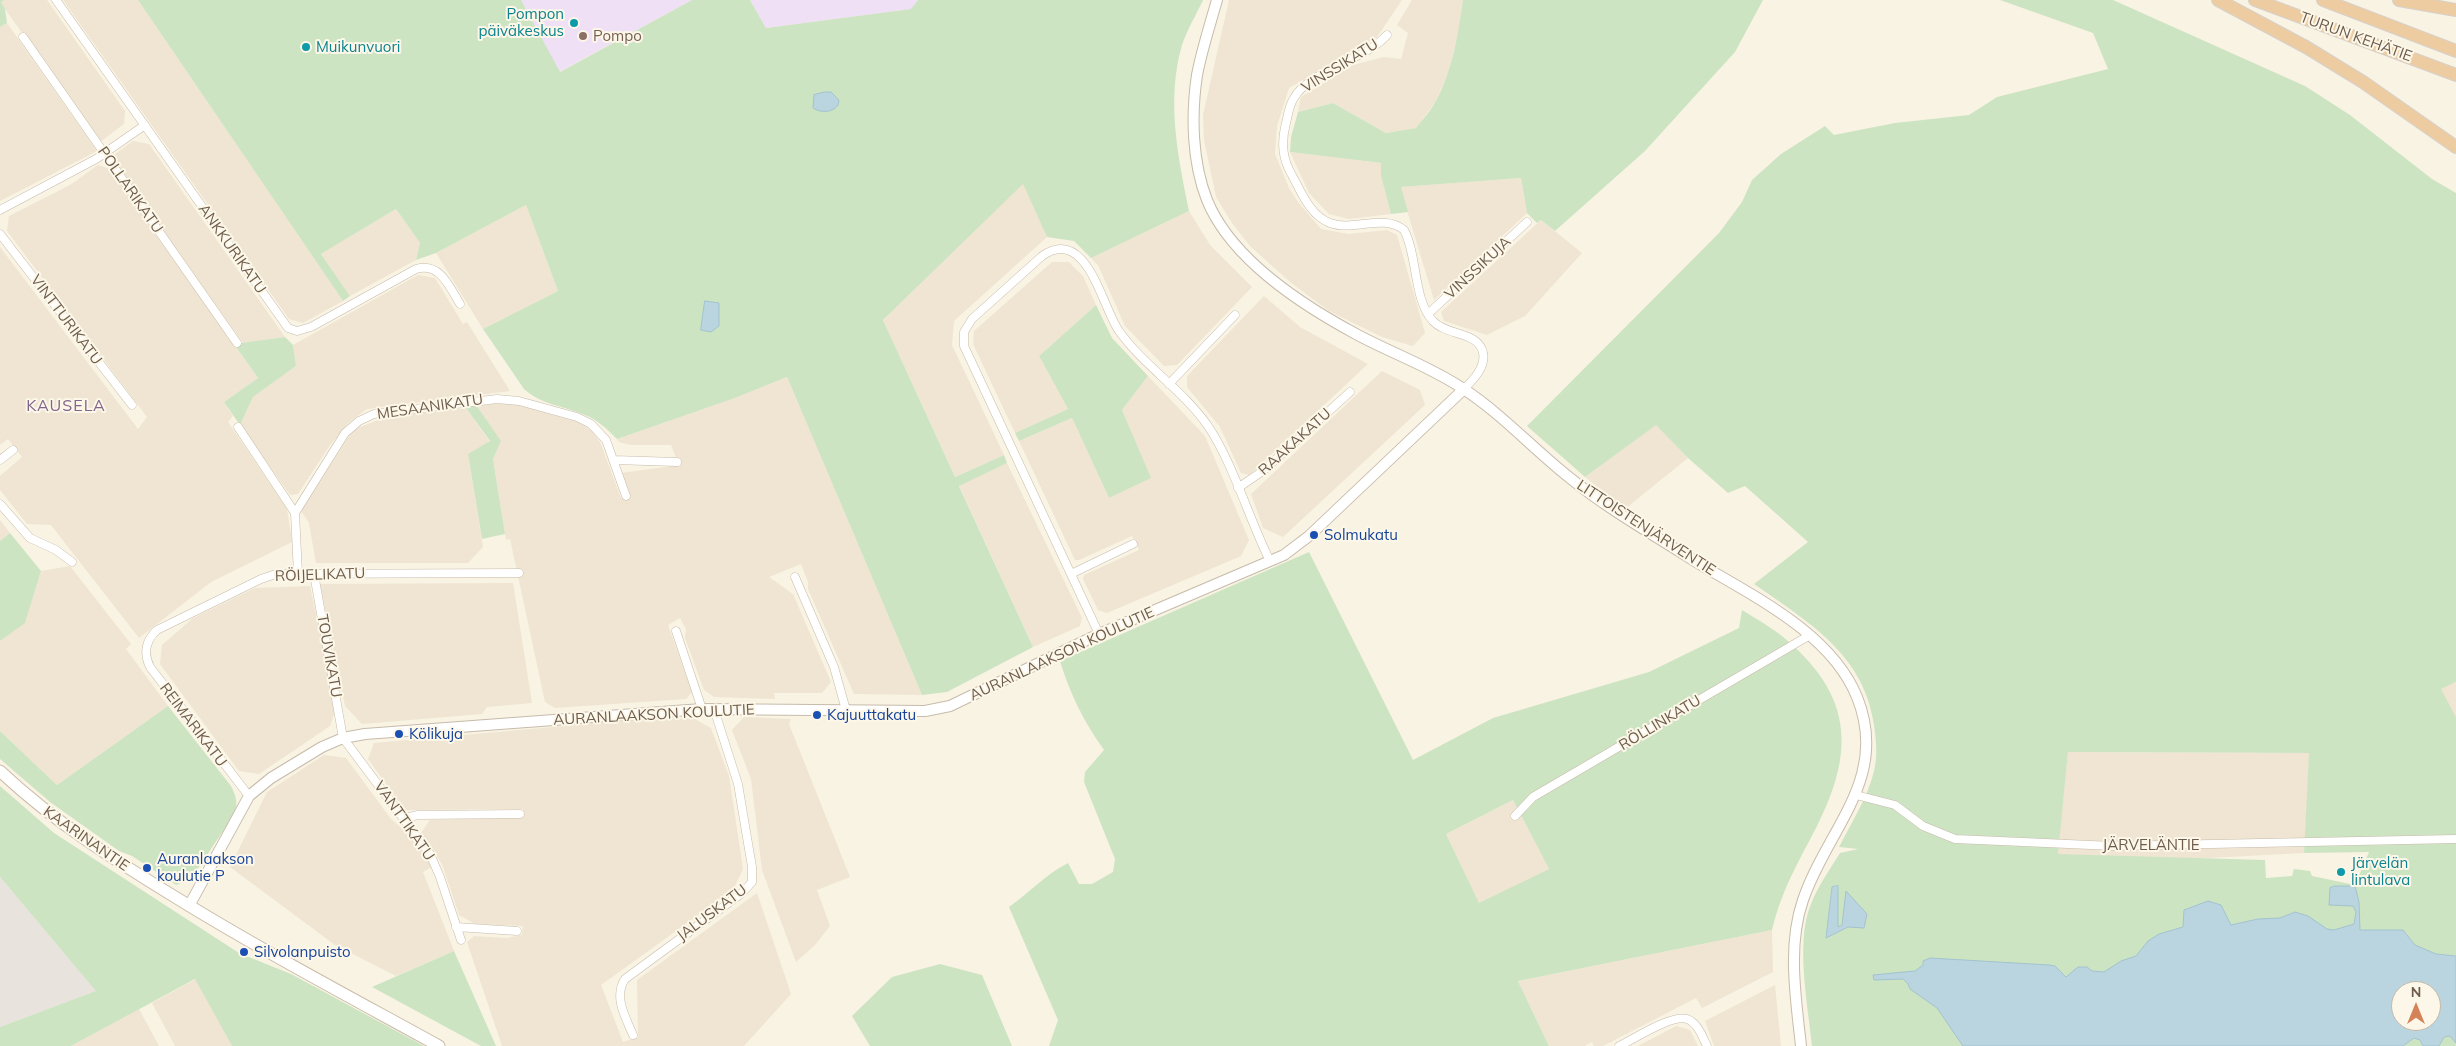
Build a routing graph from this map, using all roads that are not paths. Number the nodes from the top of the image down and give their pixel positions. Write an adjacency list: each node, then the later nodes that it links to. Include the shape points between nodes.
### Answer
1 (56, 0): 12 (street, ANKKURIKATU)
2 (1217, 0): 23 (street, LITTOISTENJÄRVENTIE, via 1197,75 1194,121 1199,170 1214,214 1256,265 1299,301)
3 (2218, 0): 13 (highway, via 2306,47)
4 (2255, 0): 11 (highway, TURUN KEHÄTIE)
5 (2323, 0): 10 (highway, TURUN KEHÄTIE)
6 (2399, 0): 7 (highway)
7 (2456, 10)
8 (1388, 35): 19 (street, VINSSIKATU, via 1376,46 1308,83 1298,92 1283,133 1283,152 1304,197 1325,221 1340,226 1389,223 1404,230)
9 (23, 37): 14 (street, POLLARIKATU)
10 (2456, 51)
11 (2456, 75)
12 (145, 125): 14 (street); 18 (street, ANKKURIKATU, via 282,322 292,330 302,331 311,327 416,269 432,268 438,272)
13 (2456, 147)
14 (104, 154): 15 (street); 21 (street, POLLARIKATU)
15 (0, 210)
16 (1527, 222): 19 (street, VINSSIKUJA)
17 (0, 234): 25 (street, VINTTURIKATU)
18 (460, 304)
19 (1428, 314): 23 (street, via 1439,326 1474,339 1482,349 1484,358 1480,370)
20 (1235, 315): 22 (street)
21 (237, 343)
22 (1169, 384): 31 (street, via 1209,427); 41 (street, via 1118,330 1099,286 1085,264 1067,250 1051,250 1042,256 966,328 963,341 967,356)
23 (1464, 389): 36 (street, AURANLAAKSON KOULUTIE, via 1305,539); 45 (street, LITTOISTENJÄRVENTIE, via 1598,500 1789,618)
24 (1350, 392): 31 (street, RAAKAKATU, via 1264,470)
25 (132, 405)
26 (238, 427): 34 (street)
27 (13, 450): 28 (street)
28 (0, 460)
29 (614, 460): 30 (street); 32 (street, MESAANIKATU); 34 (street, MESAANIKATU, via 606,440 591,424 569,414 519,401 487,399 382,412 359,421 346,434)
30 (677, 462)
31 (1238, 488): 36 (street)
32 (626, 496)
33 (0, 504): 37 (street, via 30,538)
34 (295, 513): 39 (street)
35 (1133, 544): 41 (street)
36 (1270, 561): 44 (street, AURANLAAKSON KOULUTIE)
37 (72, 562)
38 (519, 573): 40 (street, RÖIJELIKATU)
39 (298, 574): 40 (street, RÖIJELIKATU); 46 (street, RÖIJELIKATU, via 269,576 168,623 153,634)
40 (314, 574): 50 (street, TOUVIKATU)
41 (1071, 574): 44 (street)
42 (795, 577): 49 (street, via 838,677)
43 (676, 631): 47 (street)
44 (1099, 634): 49 (street, AURANLAAKSON KOULUTIE, via 942,709)
45 (1810, 635): 52 (street, LITTOISTENJÄRVENTIE, via 1842,670 1860,706 1866,749); 55 (street, RÖLLINKATU, via 1533,797)
46 (146, 650): 53 (street, REIMARIKATU, via 154,672)
47 (702, 709): 48 (street, AURANLAAKSON KOULUTIE); 50 (street, AURANLAAKSON KOULUTIE)
48 (714, 709): 49 (street, AURANLAAKSON KOULUTIE); 62 (street, JALUSKATU, via 738,784 752,882 742,893 625,979 620,989 620,1001)
49 (846, 710)
50 (343, 738): 53 (street, AURANLAAKSON KOULUTIE, via 296,762); 56 (street, VANTTIKATU)
51 (0, 771): 58 (main road, KAARINANTIE, via 81,837)
52 (1856, 795): 57 (street, JÄRVELÄNTIE, via 1895,805 1923,826 1956,839 2113,846); 66 (street, LITTOISTENJÄRVENTIE, via 1810,882 1797,919 1794,963)
53 (249, 796): 58 (street, AURANLAAKSON KOULUTIE)
54 (520, 814): 56 (street, via 418,815)
55 (1515, 816)
56 (405, 818): 59 (street, VANTTIKATU, via 436,866)
57 (2456, 840)
58 (189, 906): 63 (main road, KAARINANTIE)
59 (456, 927): 60 (street); 61 (street, VANTTIKATU)
60 (517, 930)
61 (461, 940)
62 (633, 1036)
63 (439, 1046)
64 (1619, 1046): 65 (street, via 1682,1018 1695,1024)
65 (1707, 1046)
66 (1801, 1046)

